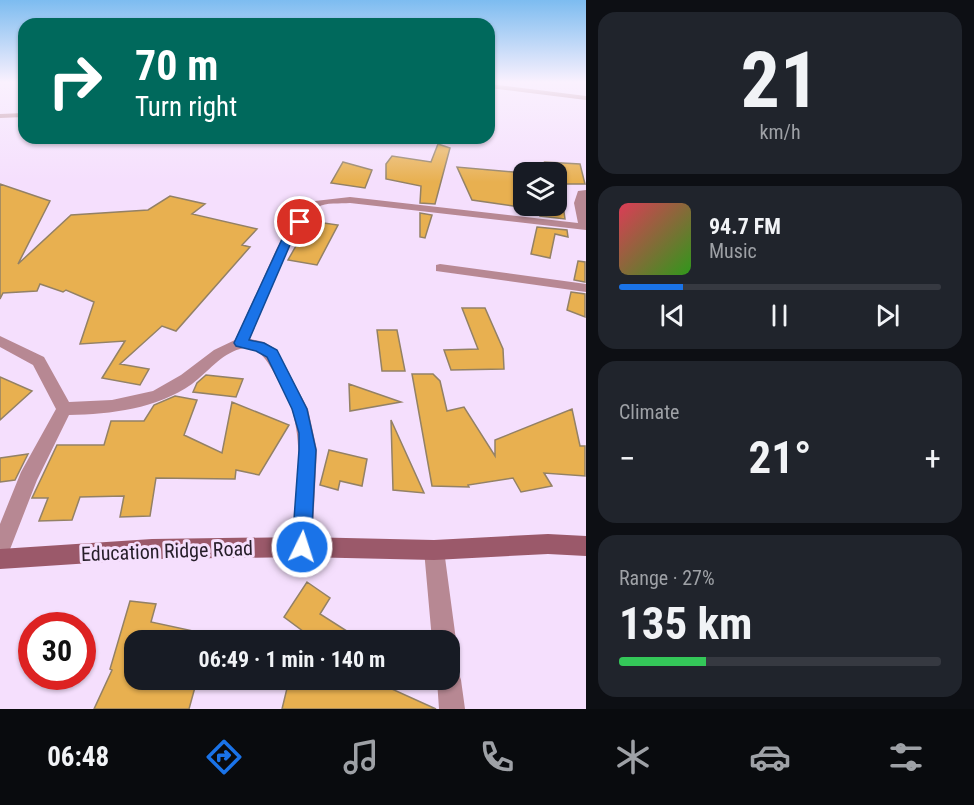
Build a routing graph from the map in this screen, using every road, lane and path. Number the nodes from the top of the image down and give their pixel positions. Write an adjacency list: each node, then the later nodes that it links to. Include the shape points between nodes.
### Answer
1 (18, 115): 2 (street)
2 (0, 116)
3 (585, 193): 4 (street, via 579,203)
4 (585, 227): 8 (street, via 350,200 323,201 312,206 288,237)
5 (440, 267): 6 (street)
6 (585, 288)
7 (0, 341): 9 (street, via 39,361)
8 (241, 343): 9 (street, via 227,347 186,380 151,400 112,408); 11 (street, via 259,346 272,354 300,409 308,450)
9 (64, 409): 12 (street, via 28,478)
10 (585, 546): 13 (main road, Education Ridge Road)
11 (302, 547): 13 (main road, Education Ridge Road); 14 (main road, Education Ridge Road, via 152,549)
12 (0, 550)
13 (434, 550): 15 (street)
14 (0, 560)
15 (443, 630)
16 (449, 690): 17 (street)
17 (452, 709)

